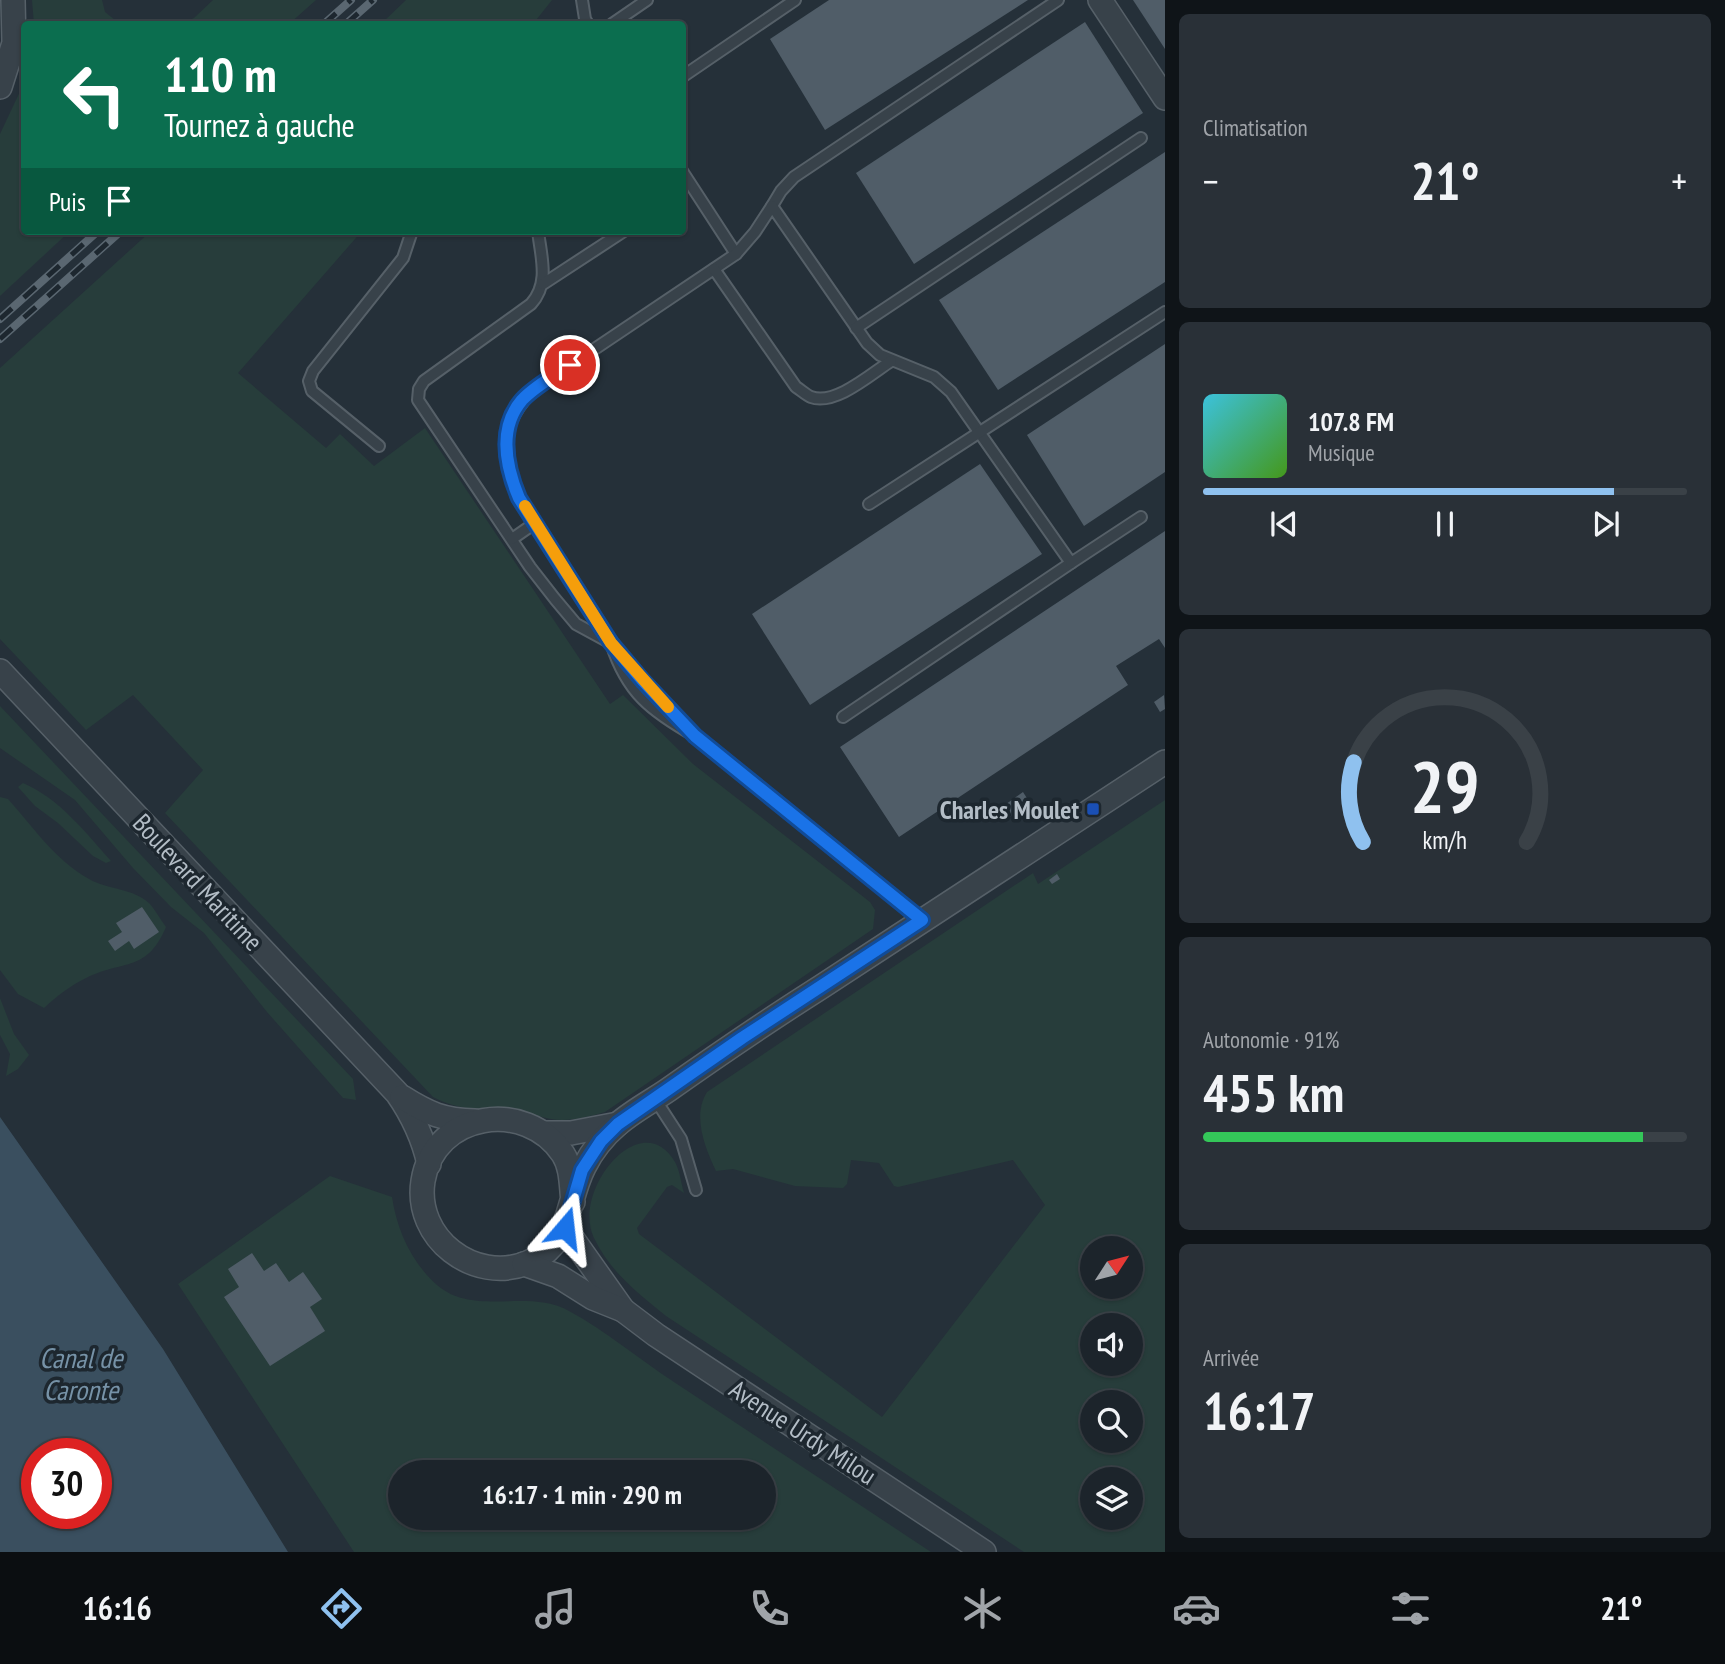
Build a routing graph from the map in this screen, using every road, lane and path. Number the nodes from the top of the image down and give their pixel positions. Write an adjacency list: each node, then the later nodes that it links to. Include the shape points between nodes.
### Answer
1 (13, 0): 10 (street, via 14,43)
2 (582, 0): 7 (lane)
3 (647, 0): 8 (lane)
4 (794, 0): 9 (lane)
5 (1058, 0): 14 (lane, via 794,177)
6 (1100, 0): 11 (street)
7 (586, 21)
8 (616, 21)
9 (686, 74)
10 (0, 88)
11 (1165, 98)
12 (1141, 138): 22 (lane)
13 (687, 189): 18 (lane)
14 (772, 206): 18 (lane); 22 (lane)
15 (411, 235): 25 (lane, via 403,258 309,381 312,391)
16 (538, 235): 20 (lane)
17 (618, 235): 20 (lane)
18 (736, 254): 19 (lane)
19 (714, 269): 23 (lane, via 796,387 810,397 836,396); 28 (lane, via 521,402 506,438 507,459 519,498)
20 (543, 284): 29 (lane, via 531,304 419,389 418,400)
21 (1165, 312): 24 (lane)
22 (856, 328): 23 (lane, via 880,355)
23 (891, 360): 24 (lane, via 934,377)
24 (980, 432): 26 (lane); 30 (lane)
25 (379, 446)
26 (869, 504)
27 (1141, 517): 30 (lane)
28 (535, 523): 29 (lane); 31 (lane)
29 (512, 539): 31 (lane, via 576,624)
30 (1071, 563): 33 (lane)
31 (611, 643): 35 (lane, via 619,667 648,705 695,736)
32 (0, 671): 36 (street, Boulevard Maritime)
33 (844, 717)
34 (1165, 762): 35 (street)
35 (922, 920): 37 (street)
36 (397, 1093): 38 (street, Boulevard Maritime, via 436,1117); 41 (street, Boulevard Maritime, via 421,1133)
37 (654, 1099): 39 (street); 42 (lane, via 681,1139)
38 (475, 1121): 40 (street, via 513,1119); 41 (street, via 447,1137)
39 (618, 1124): 40 (street); 43 (street, via 582,1170)
40 (544, 1133): 43 (street, via 563,1155)
41 (429, 1164): 45 (street, via 423,1203 429,1225 444,1247 463,1260 491,1268)
42 (696, 1191)
43 (573, 1202): 44 (street)
44 (565, 1228): 45 (street, via 552,1246); 46 (street, Avenue Urdy Milou)
45 (524, 1264): 46 (street, Avenue Urdy Milou)
46 (623, 1310): 47 (street, Avenue Urdy Milou)
47 (984, 1552)

